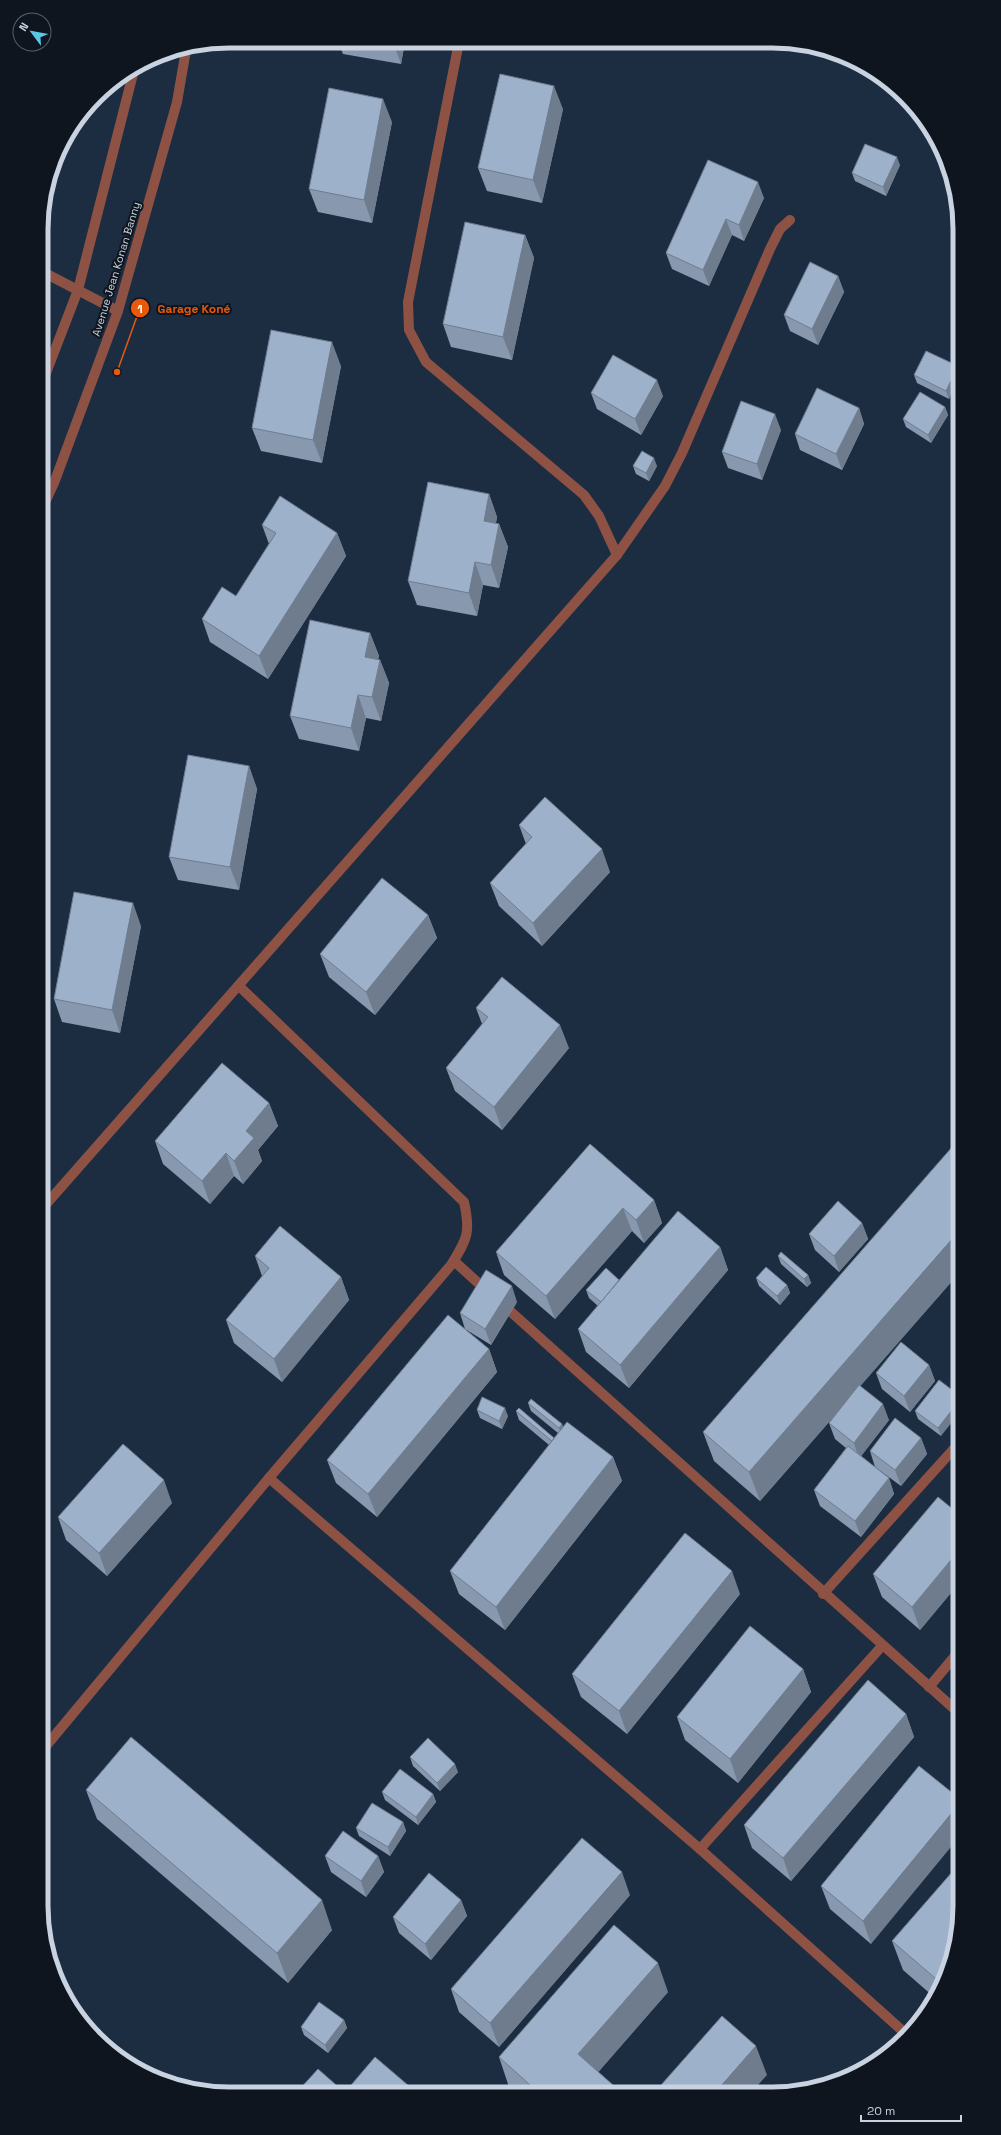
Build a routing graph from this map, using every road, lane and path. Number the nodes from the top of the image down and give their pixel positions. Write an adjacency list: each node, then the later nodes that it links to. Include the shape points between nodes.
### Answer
1 (458, 48): 10 (street, via 408,302 409,330 426,362 584,495 600,516)
2 (185, 53): 7 (street, Avenue Jean Konan Banny, via 177,102)
3 (133, 76): 6 (street)
4 (790, 220): 10 (street, via 780,229 770,248 682,453 665,486)
5 (48, 275): 6 (street)
6 (78, 290): 7 (street); 8 (street)
7 (118, 311): 9 (street, Avenue Jean Konan Banny)
8 (48, 368)
9 (48, 496)
10 (617, 555): 11 (street)
11 (239, 986): 12 (street); 13 (street, via 464,1202 468,1230 465,1243)
12 (48, 1202)
13 (454, 1261): 15 (street); 16 (street)
14 (953, 1450): 16 (street)
15 (269, 1478): 21 (street); 22 (street)
16 (823, 1594): 17 (street)
17 (882, 1646): 19 (street); 22 (street)
18 (953, 1658): 19 (street)
19 (929, 1687): 20 (street)
20 (953, 1708)
21 (48, 1744)
22 (700, 1849): 23 (street)
23 (903, 2031)

